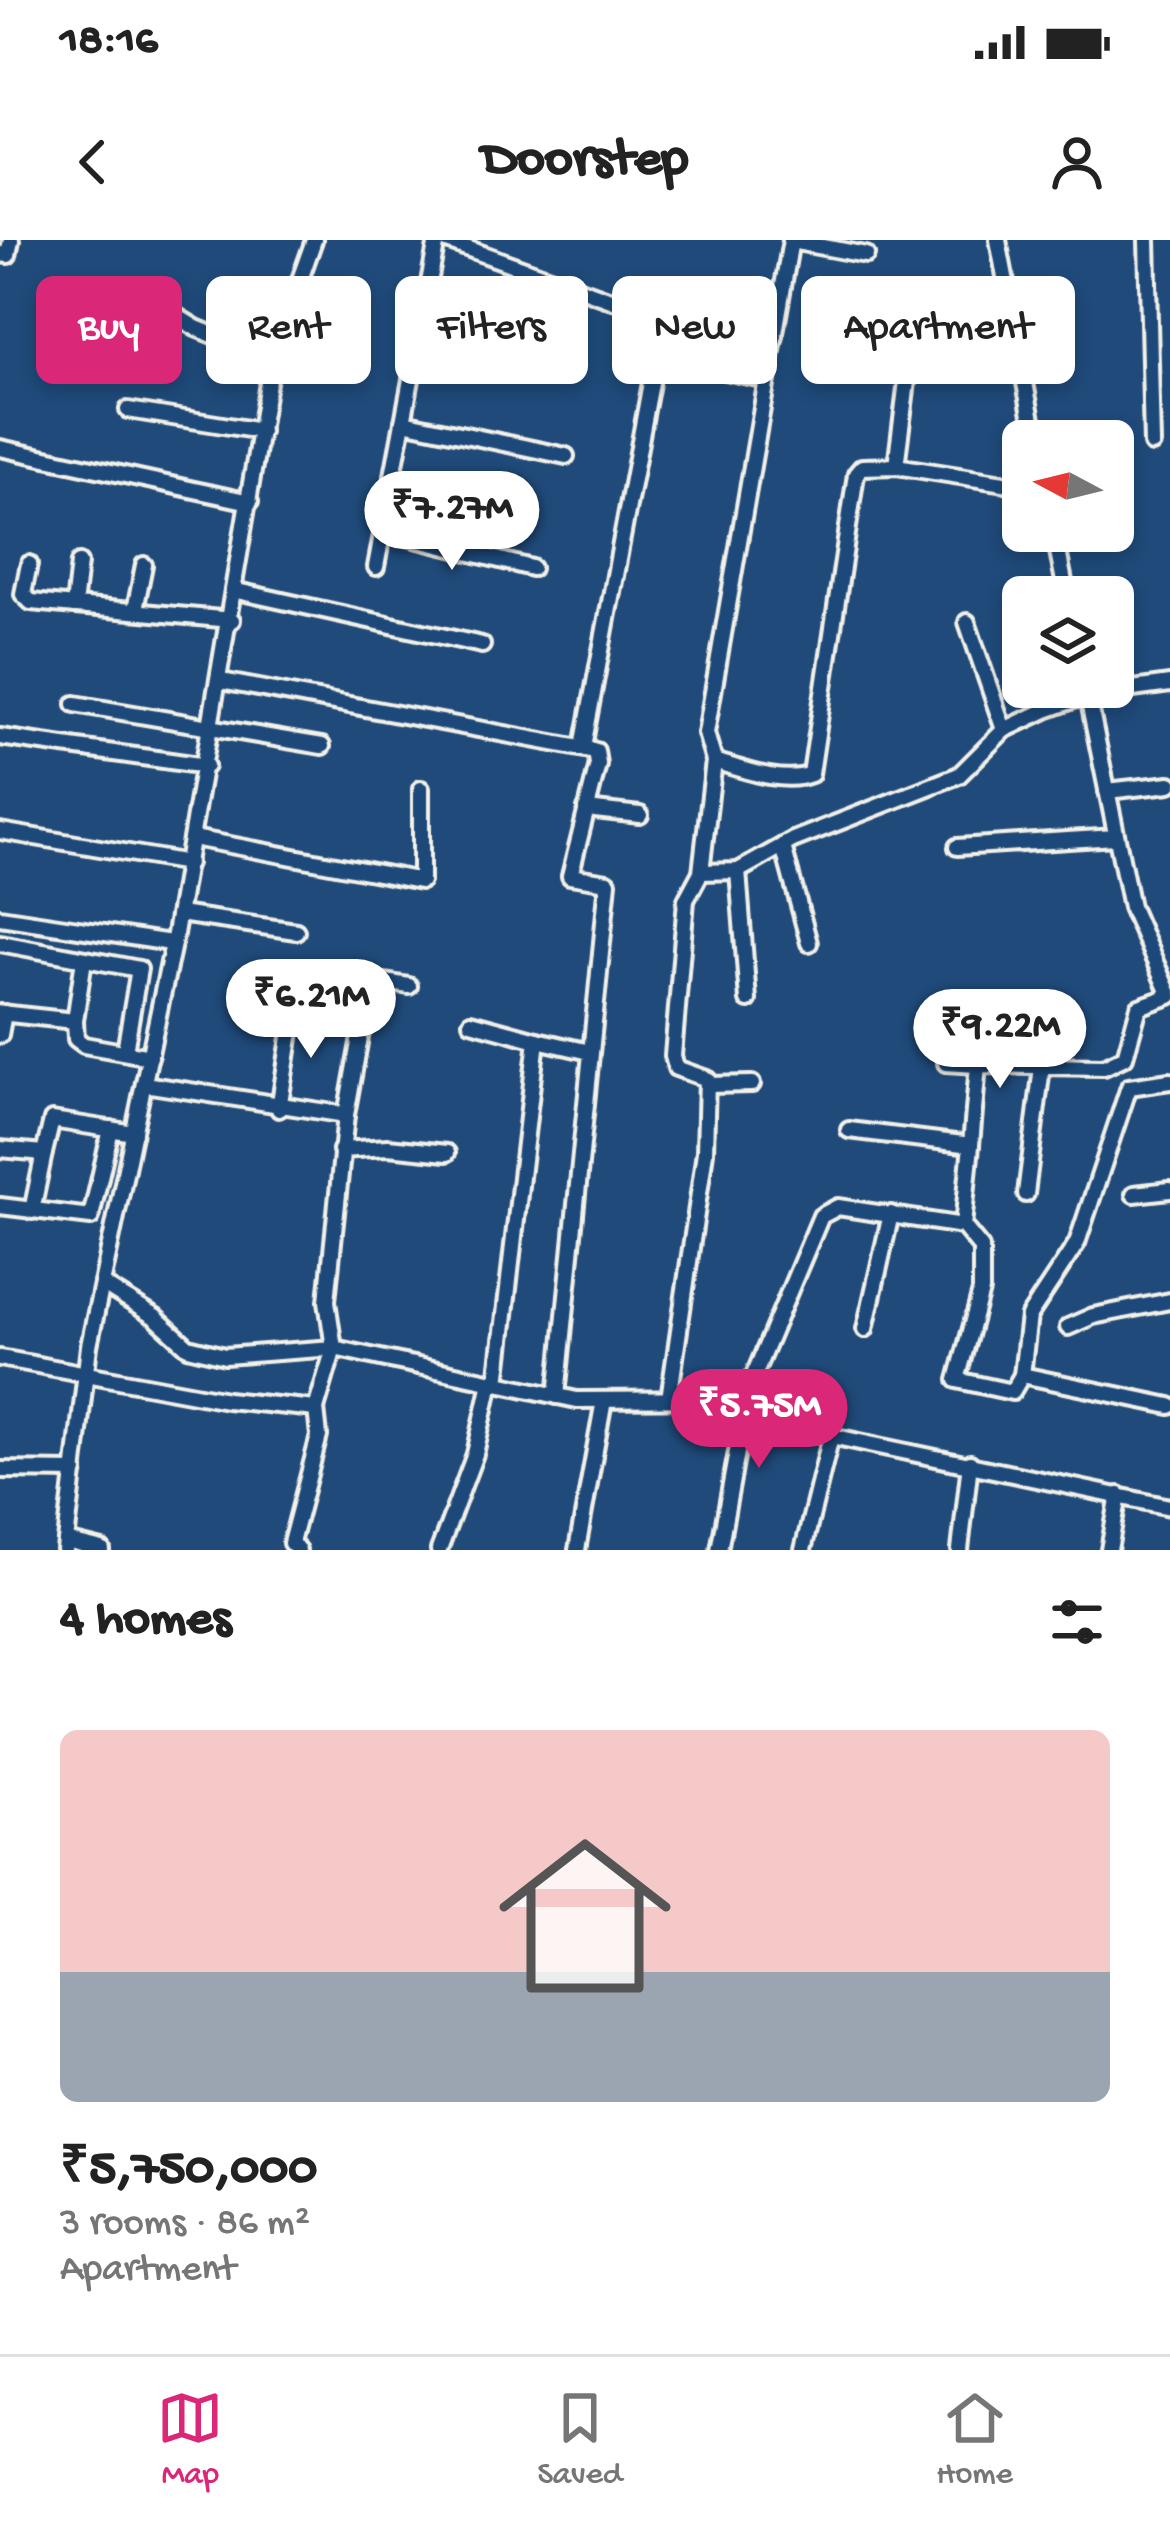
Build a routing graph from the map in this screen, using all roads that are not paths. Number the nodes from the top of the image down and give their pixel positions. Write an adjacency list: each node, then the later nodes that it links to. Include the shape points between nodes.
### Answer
1 (11, 240): 7 (street, via 8,255)
2 (441, 240): 10 (street); 11 (street)
3 (791, 240): 8 (street); 12 (street)
4 (998, 240): 19 (street)
5 (1148, 240): 22 (street)
6 (311, 241): 9 (street)
7 (0, 254)
8 (866, 255)
9 (299, 276)
10 (433, 276)
11 (612, 301)
12 (777, 324)
13 (268, 384): 21 (street)
14 (411, 384): 20 (street)
15 (651, 384): 50 (street)
16 (766, 384): 51 (street, via 706,733)
17 (907, 384): 25 (street)
18 (128, 410): 21 (street)
19 (1032, 420)
20 (404, 422): 24 (street); 28 (street)
21 (261, 431): 27 (street)
22 (1151, 444)
23 (0, 448): 27 (street)
24 (566, 456)
25 (896, 466): 26 (street); 51 (street, via 856,474 811,774)
26 (1002, 483)
27 (250, 502): 34 (street)
28 (383, 531): 32 (street); 33 (street)
29 (80, 563): 35 (street)
30 (29, 564): 35 (street, via 26,600)
31 (144, 565): 36 (street)
32 (376, 567)
33 (532, 568)
34 (237, 591): 37 (street); 39 (street)
35 (74, 606): 36 (street)
36 (135, 610): 37 (street)
37 (232, 620): 40 (street)
38 (967, 622): 47 (street)
39 (482, 645)
40 (221, 681): 46 (street); 50 (street)
41 (1170, 684): 42 (street)
42 (1134, 687)
43 (74, 704): 46 (street)
44 (1051, 708): 47 (street)
45 (1090, 708): 55 (street)
46 (213, 726): 49 (street); 52 (street)
47 (1004, 730): 61 (street, via 959,775)
48 (0, 736): 52 (street)
49 (322, 746)
50 (583, 747): 56 (street, via 596,752 598,764)
51 (714, 761): 65 (street)
52 (206, 766): 60 (street)
53 (1170, 784): 55 (street)
54 (421, 789): 60 (street, via 421,881)
55 (1107, 791): 59 (street)
56 (586, 808): 57 (street); 83 (street, via 570,876 608,882)
57 (640, 815)
58 (0, 831): 63 (street)
59 (1116, 837): 62 (street); 74 (street, via 1131,907)
60 (193, 838): 63 (street)
61 (783, 846): 64 (street); 69 (street)
62 (957, 847)
63 (188, 863): 66 (street)
64 (738, 871): 65 (street); 75 (street)
65 (701, 872): 91 (street, via 686,900 673,1056 676,1068)
66 (179, 914): 68 (street); 71 (street)
67 (0, 917): 71 (street)
68 (296, 931)
69 (809, 943)
70 (0, 944): 72 (street)
71 (171, 944): 84 (street)
72 (84, 959): 78 (street); 82 (street, via 140,970)
73 (409, 986): 93 (street, via 386,982 382,1000 366,1004)
74 (1170, 996): 87 (street, via 1139,1007 1125,1057 1104,1066)
75 (748, 1000)
76 (295, 1005): 92 (street)
77 (2, 1013): 78 (street); 80 (street)
78 (75, 1021): 82 (street, via 84,1045)
79 (471, 1022): 81 (street)
80 (0, 1035)
81 (537, 1040): 83 (street); 117 (street)
82 (125, 1052): 84 (street)
83 (590, 1052): 118 (street)
84 (150, 1057): 89 (street)
85 (946, 1064): 86 (street)
86 (978, 1065): 87 (street); 97 (street)
87 (1042, 1067): 103 (street)
88 (1170, 1081): 116 (street, via 1129,1088 1077,1243 1029,1316)
89 (144, 1084): 92 (street); 96 (street)
90 (752, 1084): 91 (street)
91 (708, 1085): 119 (street)
92 (279, 1109): 93 (street)
93 (346, 1115): 99 (street)
94 (111, 1129): 96 (street); 101 (street, via 52,1120); 106 (street, via 91,1217)
95 (850, 1130): 97 (street)
96 (134, 1133): 109 (street)
97 (971, 1145): 108 (street)
98 (0, 1149): 101 (street)
99 (341, 1150): 100 (street); 113 (street, via 327,1300)
100 (447, 1153)
101 (44, 1154): 106 (street)
102 (1170, 1190): 104 (street)
103 (1026, 1193)
104 (1134, 1193)
105 (0, 1205): 106 (street)
106 (32, 1211)
107 (891, 1214): 108 (street); 112 (street); 121 (street, via 826,1210)
108 (963, 1226): 116 (street, via 981,1248 981,1292 957,1380 1012,1392)
109 (102, 1284): 113 (street, via 188,1347 225,1355); 115 (street)
110 (1170, 1300): 111 (street)
111 (1068, 1327)
112 (865, 1330)
113 (334, 1348): 117 (street); 123 (street)
114 (0, 1358): 115 (street)
115 (87, 1372): 123 (street); 127 (street)
116 (1022, 1375): 122 (street)
117 (494, 1382): 118 (street); 133 (street)
118 (557, 1396): 120 (street)
119 (669, 1399): 120 (street); 121 (street)
120 (604, 1400): 134 (street)
121 (747, 1404): 124 (street); 135 (street)
122 (1170, 1406)
123 (316, 1409): 132 (street, via 319,1436 291,1544)
124 (831, 1436): 125 (street); 136 (street)
125 (970, 1463): 128 (street); 137 (street)
126 (0, 1470): 127 (street)
127 (75, 1471): 130 (street)
128 (1119, 1496): 129 (street); 138 (street)
129 (1170, 1507)
130 (65, 1546): 131 (street)
131 (102, 1550)
132 (298, 1550)
133 (439, 1550)
134 (578, 1550)
135 (719, 1550)
136 (803, 1550)
137 (960, 1550)
138 (1109, 1550)

